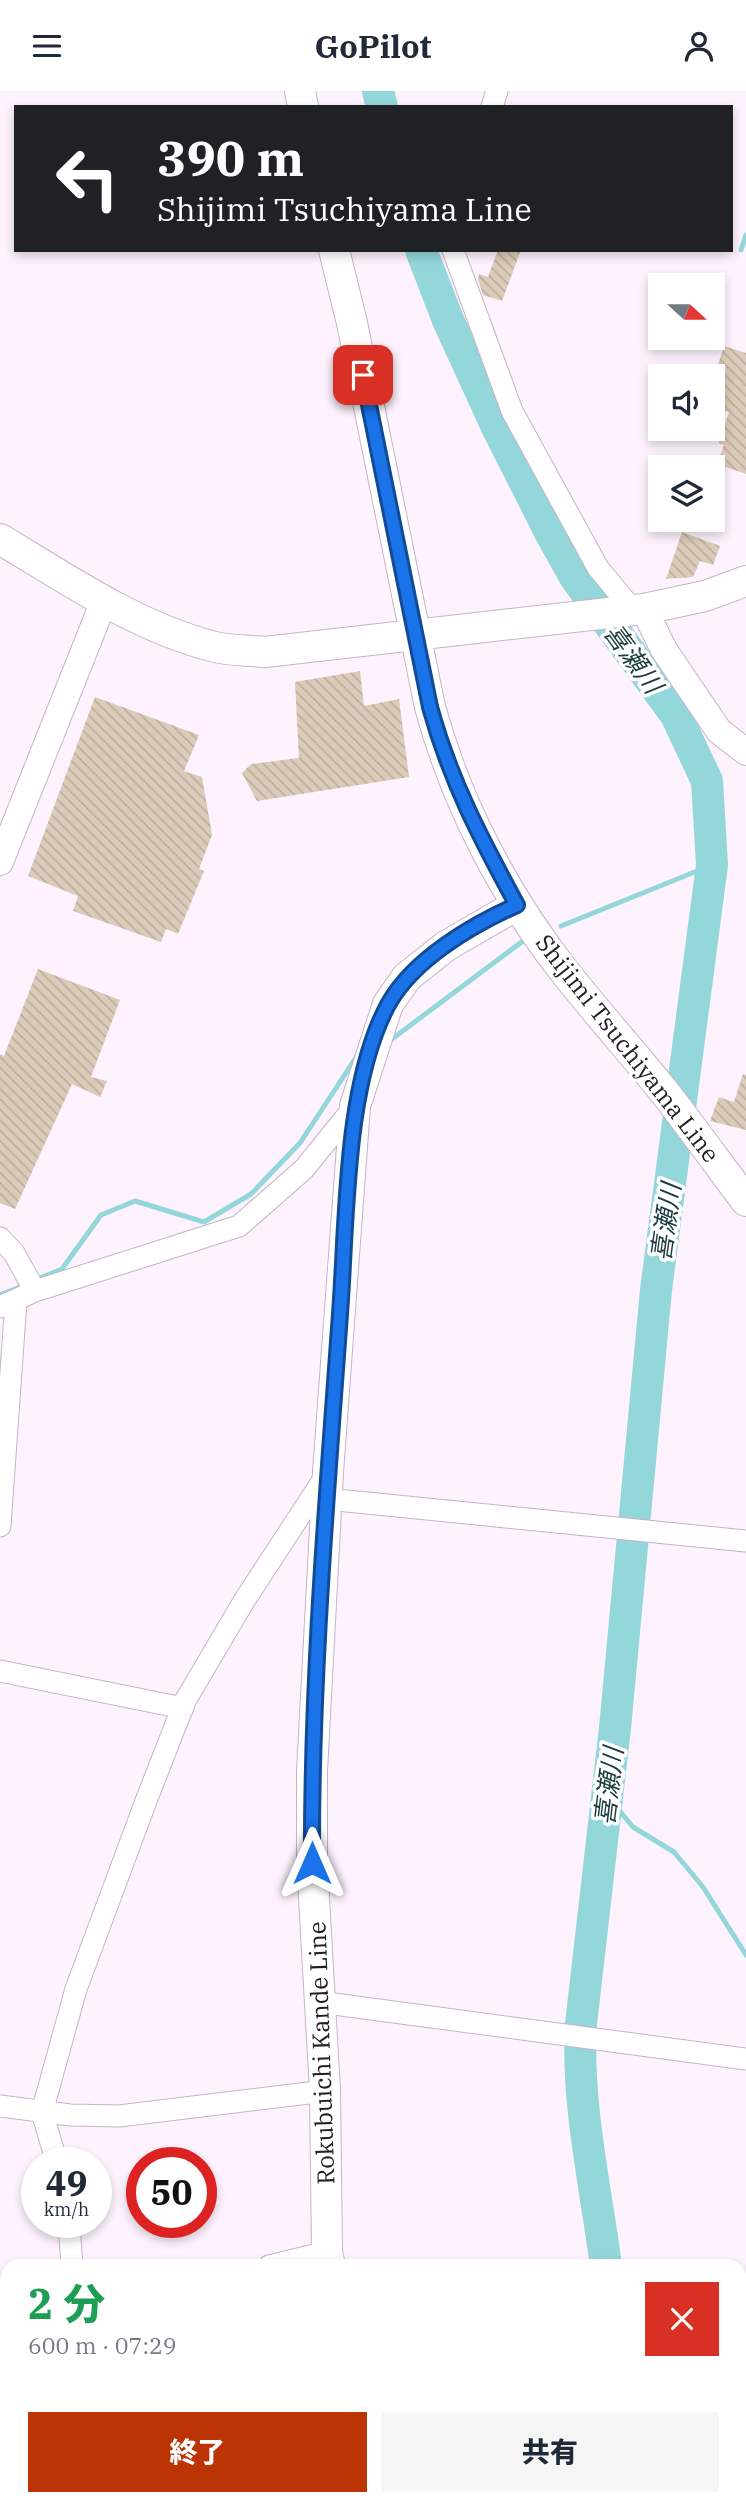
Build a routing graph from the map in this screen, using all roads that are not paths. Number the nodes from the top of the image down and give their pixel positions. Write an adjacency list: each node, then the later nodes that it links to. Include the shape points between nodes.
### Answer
1 (334, 252): 7 (main road, Shijimi Tsuchiyama Line)
2 (454, 252): 6 (street, via 512,411 598,568)
3 (0, 538): 5 (main road)
4 (746, 581): 6 (main road, via 705,596)
5 (104, 601): 7 (main road, via 173,634 214,647 265,652); 9 (street)
6 (636, 610): 7 (main road); 8 (street, via 719,731)
7 (416, 635): 10 (main road, Shijimi Tsuchiyama Line, via 444,759)
8 (746, 752)
9 (0, 862)
10 (517, 905): 11 (main road, Rokubuichi Kande Line, via 446,946 407,977 388,1004); 12 (main road, Shijimi Tsuchiyama Line)
11 (355, 1105): 14 (street, via 304,1169 239,1226); 16 (main road, Rokubuichi Kande Line)
12 (746, 1201)
13 (0, 1238): 14 (street)
14 (35, 1291): 15 (street)
15 (8, 1304): 17 (street)
16 (328, 1485): 18 (street, via 614,1528); 20 (street, via 244,1601); 21 (main road, Rokubuichi Kande Line, via 312,1771)
17 (0, 1526)
18 (746, 1541)
19 (0, 1671): 20 (street)
20 (183, 1708): 25 (street, via 76,1989)
21 (319, 2002): 22 (street); 23 (main road, Rokubuichi Kande Line)
22 (746, 2059)
23 (325, 2091): 25 (street, via 119,2116); 29 (main road, Rokubuichi Kande Line)
24 (0, 2106): 25 (street)
25 (42, 2112): 26 (street)
26 (52, 2147)
27 (70, 2238): 28 (street)
28 (72, 2259)
29 (329, 2259)

